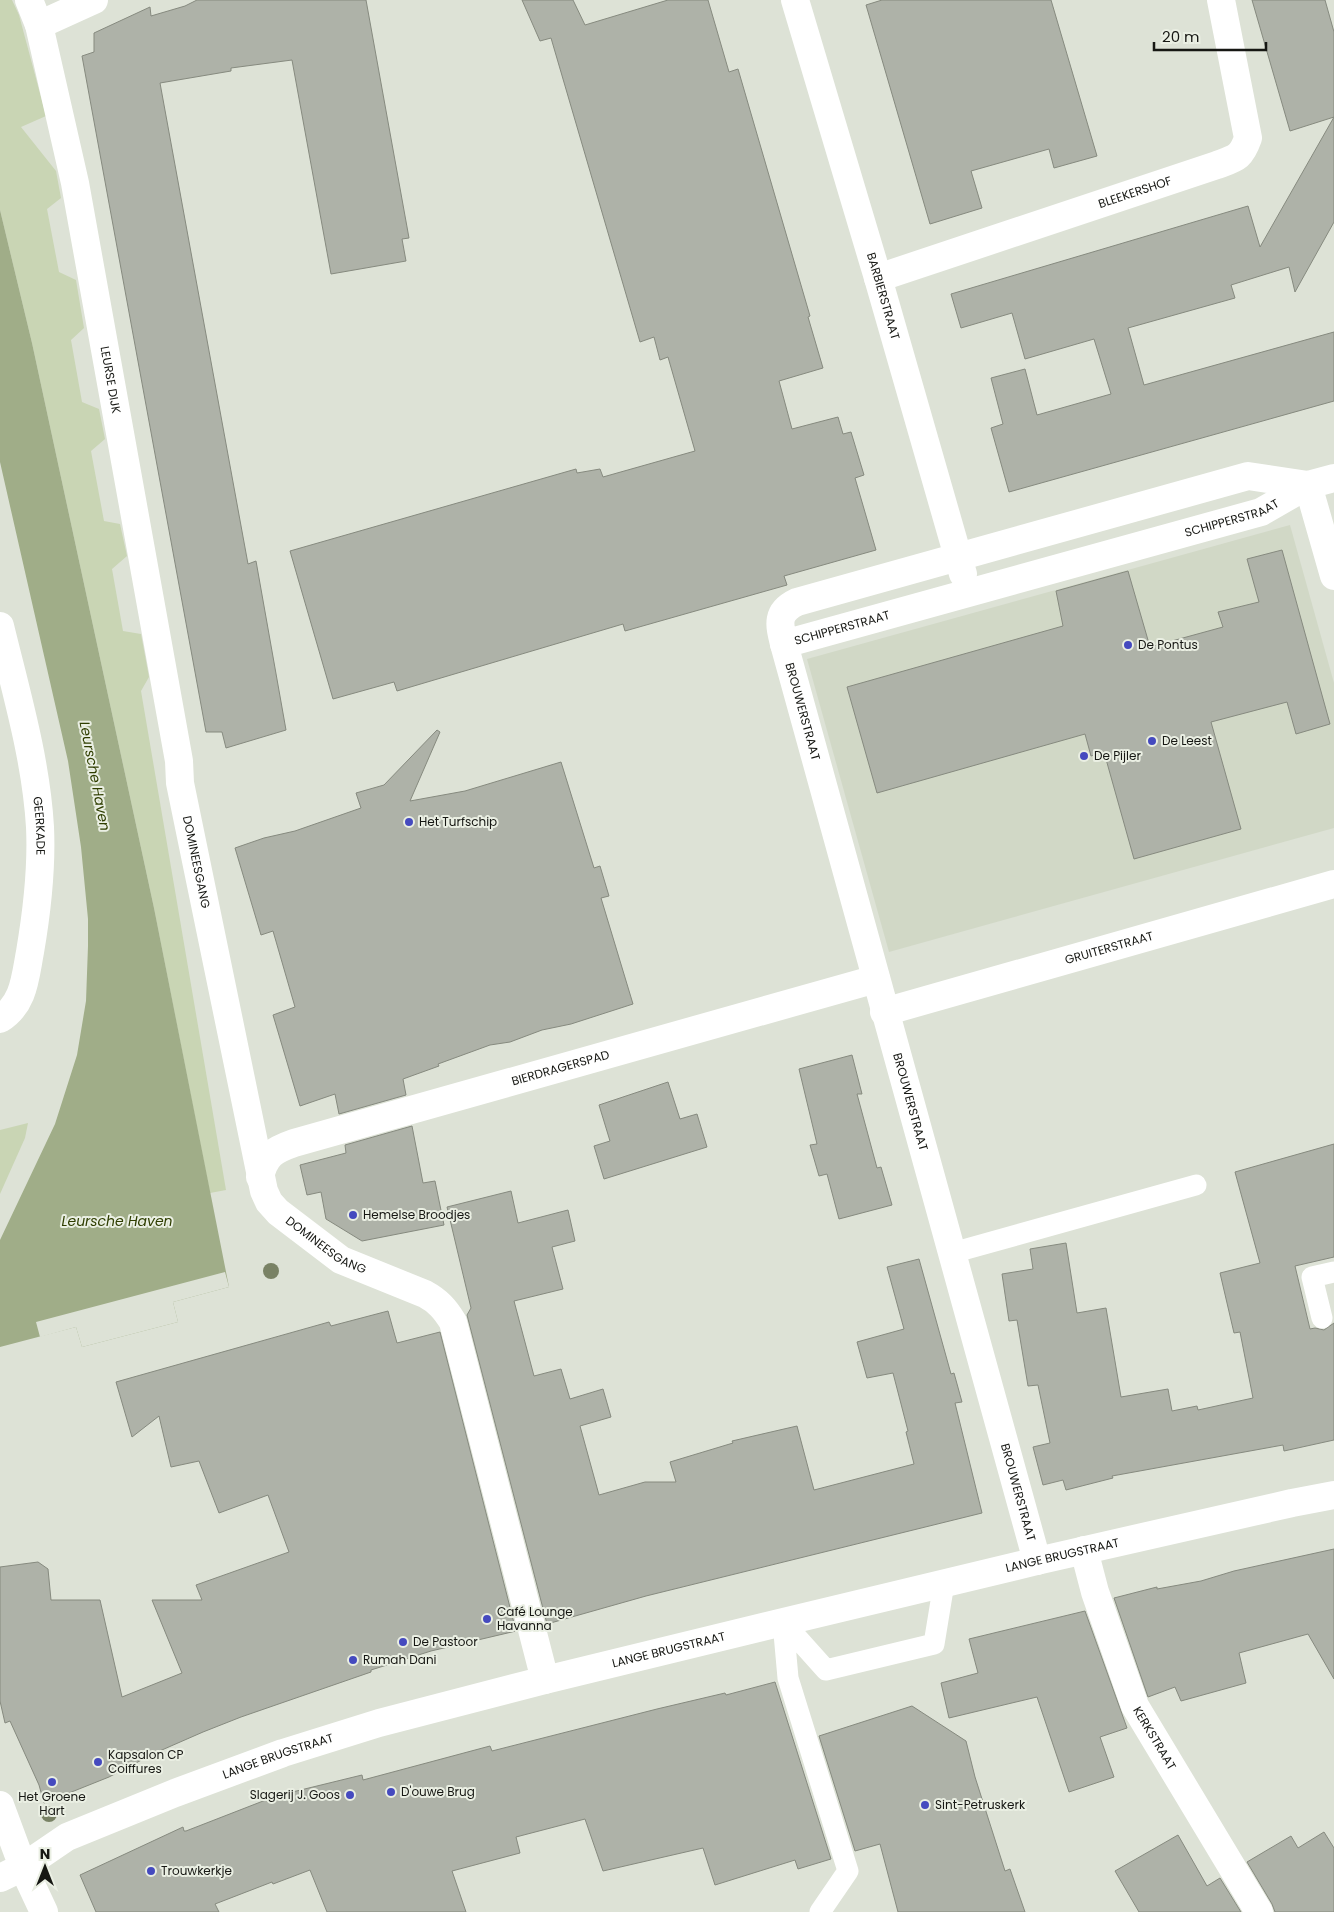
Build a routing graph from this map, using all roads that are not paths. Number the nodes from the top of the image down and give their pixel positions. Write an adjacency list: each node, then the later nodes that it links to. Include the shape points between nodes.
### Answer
1 (28, 0): 5 (street, LEURSE DIJK)
2 (94, 0): 5 (street)
3 (795, 0): 6 (street, BARBIERSTRAAT)
4 (1221, 0): 6 (street, BLEEKERSHOF, via 1248,138 1243,152 1217,165)
5 (39, 25): 14 (street, LEURSE DIJK, via 75,183)
6 (878, 278): 9 (street, BARBIERSTRAAT)
7 (1334, 478): 8 (street, SCHIPPERSTRAAT)
8 (1308, 485): 9 (street, SCHIPPERSTRAAT, via 1248,476); 10 (street); 11 (street, SCHIPPERSTRAAT, via 1261,512)
9 (959, 557): 11 (street, BARBIERSTRAAT); 13 (street, SCHIPPERSTRAAT, via 788,606 780,620)
10 (1334, 576)
11 (968, 592): 13 (street, SCHIPPERSTRAAT)
12 (0, 626): 18 (street, GEERKADE, via 31,758 40,828 40,856 37,912 22,990 15,1006)
13 (784, 644): 16 (street, BROUWERSTRAAT)
14 (179, 761): 19 (street, DOMINEESGANG, via 180,783)
15 (1334, 884): 17 (street, GRUITERSTRAAT)
16 (876, 978): 17 (street, BROUWERSTRAAT); 19 (street, BIERDRAGERSPAD, via 281,1147 270,1154)
17 (884, 1012): 21 (street, BROUWERSTRAAT)
18 (0, 1019)
19 (260, 1176): 29 (street, DOMINEESGANG, via 264,1192 278,1212 341,1260 436,1300 453,1322)
20 (1196, 1185): 21 (lane)
21 (952, 1253): 26 (street, BROUWERSTRAAT)
22 (1334, 1272): 23 (lane, via 1312,1277)
23 (1322, 1318)
24 (1334, 1495): 25 (street, LANGE BRUGSTRAAT)
25 (1084, 1550): 26 (street, LANGE BRUGSTRAAT); 34 (street, KERKSTRAAT, via 1095,1592 1135,1706)
26 (1036, 1561): 27 (street, LANGE BRUGSTRAAT)
27 (944, 1583): 28 (street, LANGE BRUGSTRAAT); 28 (lane, via 934,1644 826,1670)
28 (783, 1622): 29 (street, LANGE BRUGSTRAAT); 33 (lane, via 788,1678 848,1871)
29 (545, 1680): 31 (street, LANGE BRUGSTRAAT, via 380,1722 283,1753 67,1837)
30 (0, 1805): 31 (street)
31 (12, 1872): 32 (street)
32 (44, 1912)
33 (820, 1912)
34 (1259, 1912)

